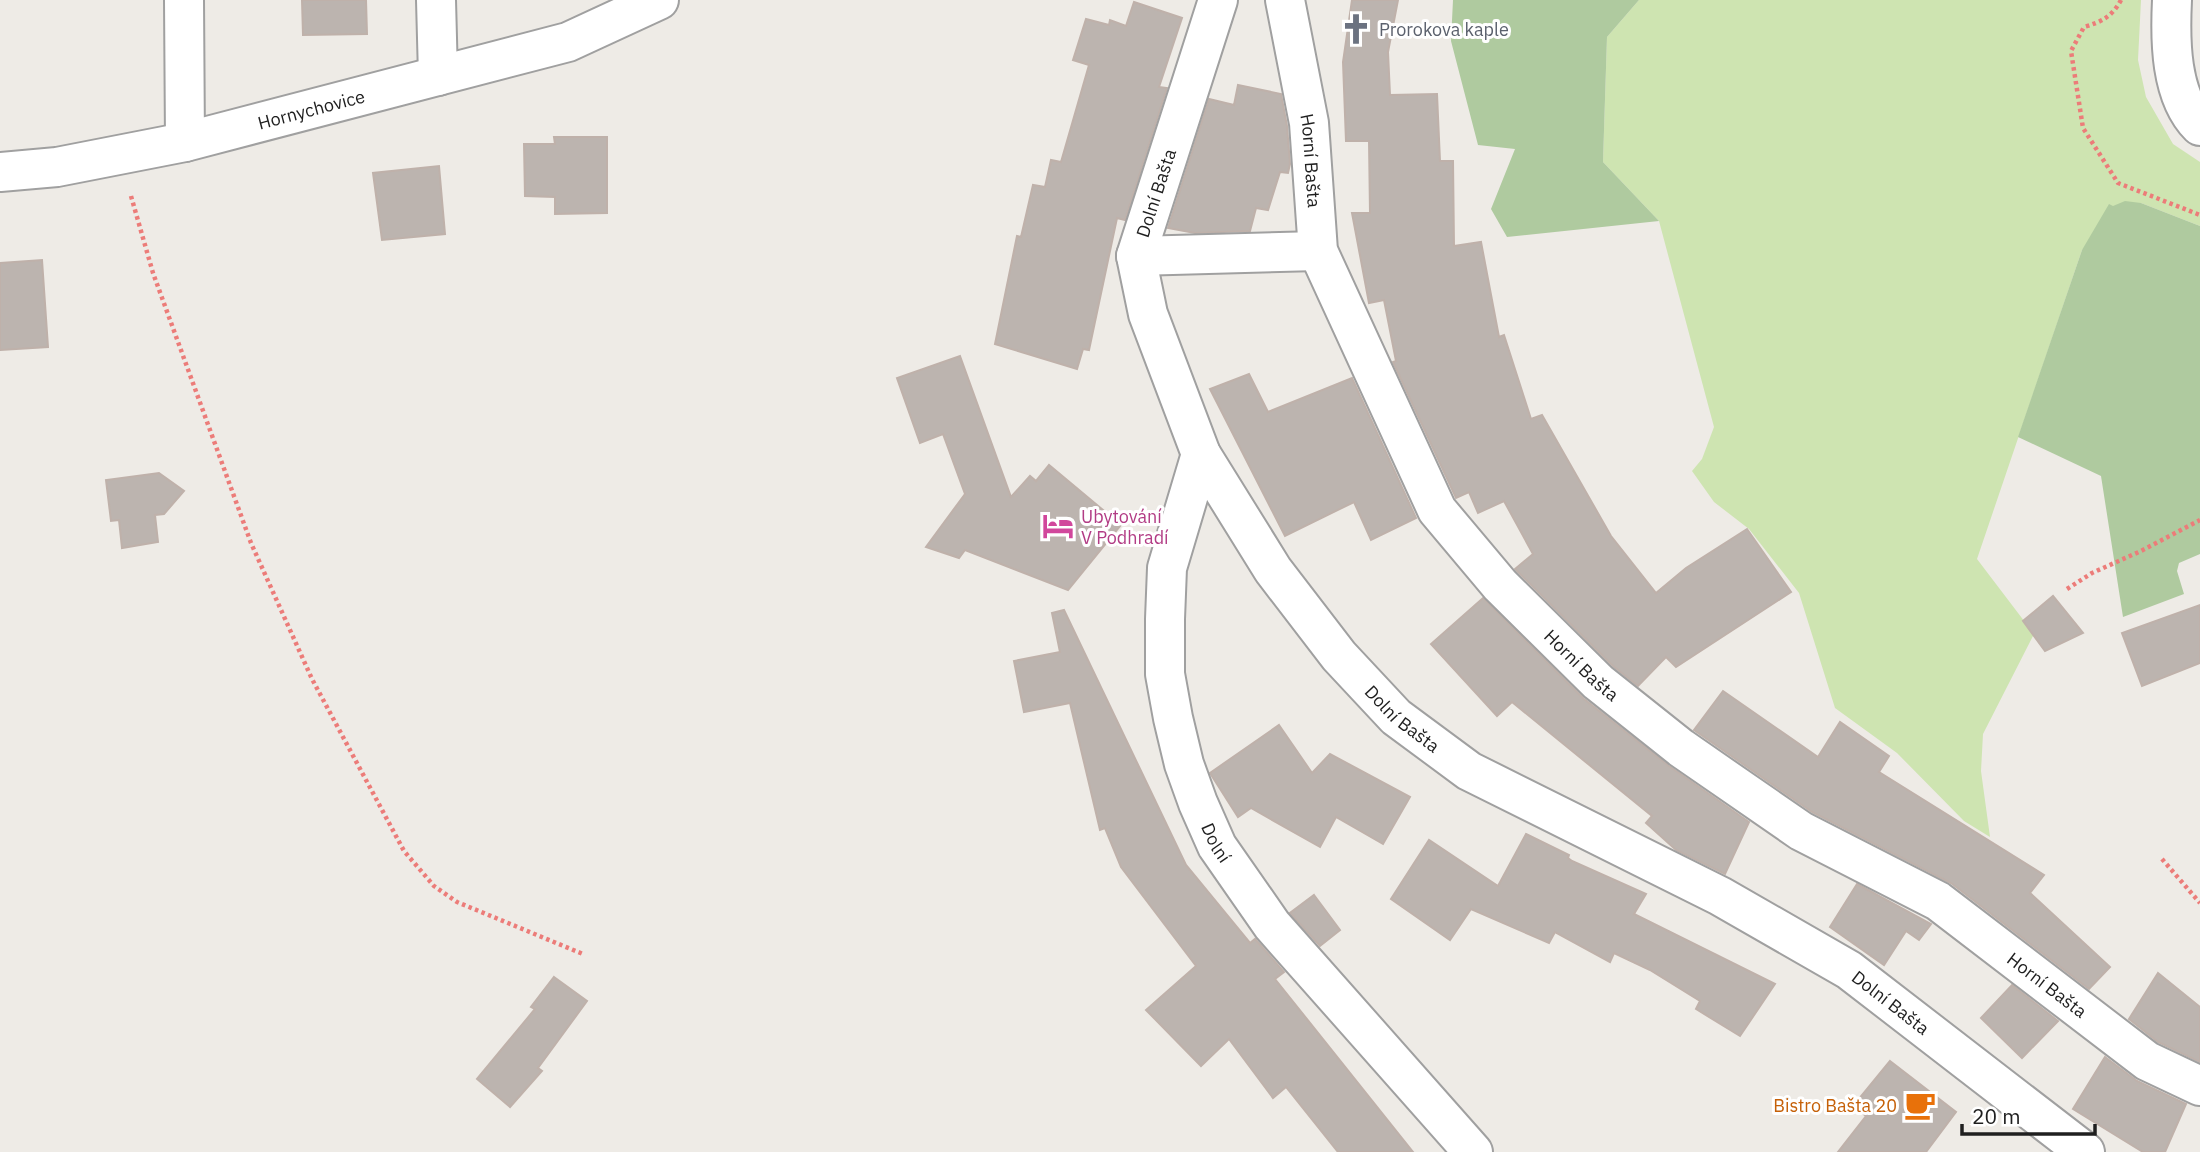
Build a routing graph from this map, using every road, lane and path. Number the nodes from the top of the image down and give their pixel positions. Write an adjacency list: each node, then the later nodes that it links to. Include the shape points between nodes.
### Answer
1 (184, 0): 10 (street)
2 (436, 0): 8 (street)
3 (659, 0): 8 (street, Hornychovice, via 568,42)
4 (1218, 0): 15 (street, Dolní Bašta)
5 (1285, 0): 14 (street, Horní Bašta, via 1309,122)
6 (2121, 0): 13 (path, via 2103,21 2084,27 2071,51 2082,128 2118,183)
7 (2172, 0): 9 (street, via 2175,71 2183,101)
8 (438, 76): 10 (street, Hornychovice)
9 (2200, 126)
10 (185, 142): 11 (street, Hornychovice)
11 (120, 155): 12 (street, Hornychovice); 21 (path, via 153,273 251,543 312,679 404,852 434,886 457,902)
12 (0, 172)
13 (2200, 215)
14 (1318, 251): 15 (street); 22 (street, Horní Bašta, via 1437,510 1500,585 1598,682 1681,748 1801,831 1938,901 2147,1060)
15 (1136, 256): 16 (street, Dolní Bašta, via 1148,314)
16 (1200, 454): 23 (street, Dolní, via 1167,568 1165,618 1165,674 1184,764 1198,803 1217,846 1272,925); 24 (street, Dolní Bašta, via 1273,570 1339,656 1396,717 1469,771 1720,896 1849,970)
17 (2200, 520): 18 (path)
18 (2067, 589)
19 (2162, 859): 20 (path)
20 (2200, 903)
21 (583, 954)
22 (2200, 1086)
23 (1473, 1152)
24 (2085, 1152)

